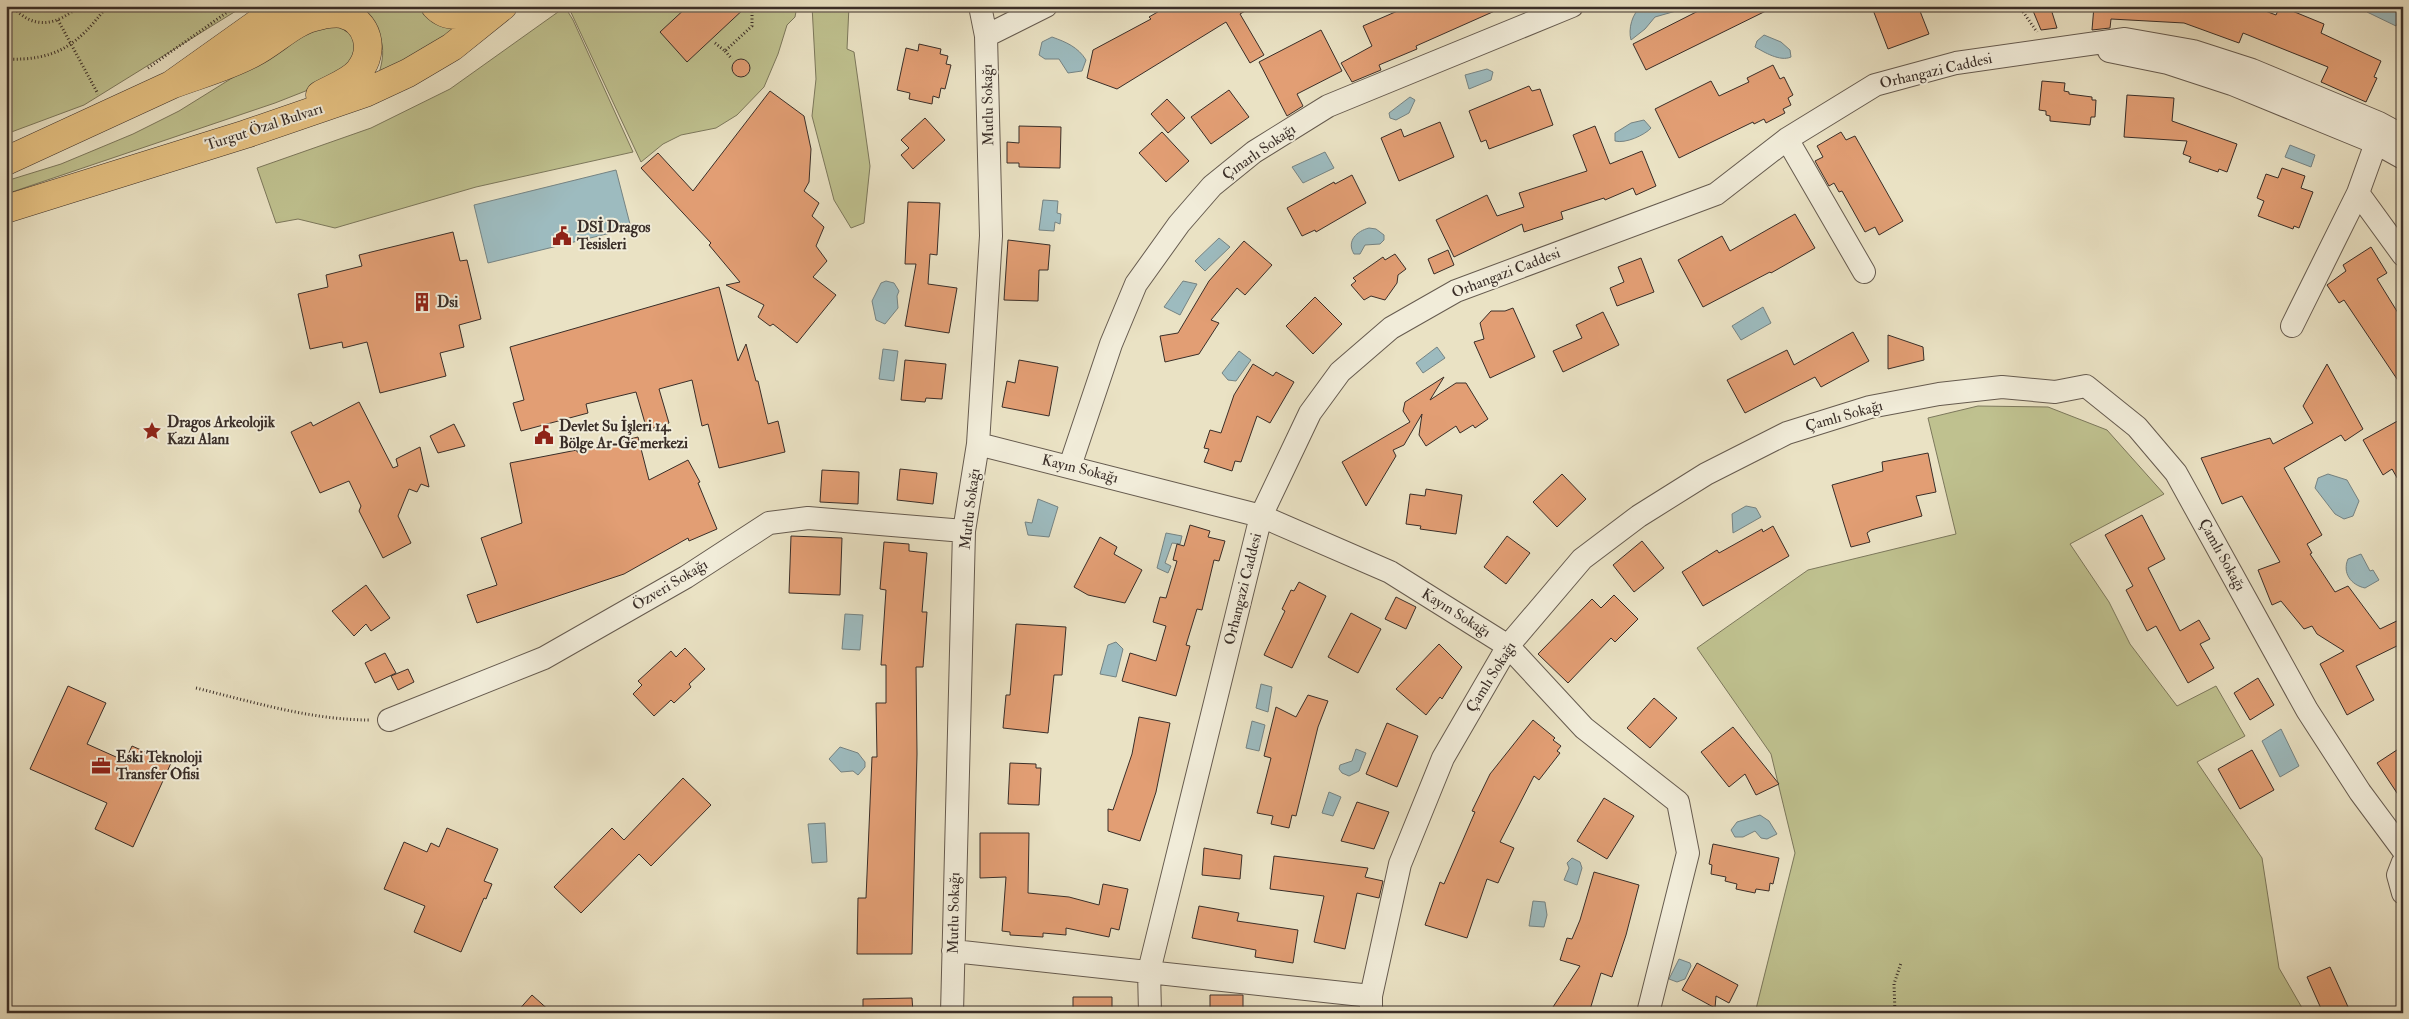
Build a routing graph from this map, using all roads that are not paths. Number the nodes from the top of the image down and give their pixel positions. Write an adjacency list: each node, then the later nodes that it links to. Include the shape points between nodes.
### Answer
1 (282, 6): 10 (highway)
2 (435, 6): 3 (highway, via 462,16)
3 (483, 6)
4 (503, 6): 11 (highway, Turgut Özal Bulvarı, via 452,47 408,73 365,93)
5 (980, 6): 8 (street, Mutlu Sokağı)
6 (1046, 6): 8 (street)
7 (1572, 6): 23 (street, Çınarlı Sokağı, via 1328,106 1254,152 1212,186 1179,224 1136,284 1111,344)
8 (986, 36): 22 (street, Mutlu Sokağı, via 991,236)
9 (2084, 45): 12 (street, Orhangazi Caddesi, via 2126,38 2193,51 2252,70); 13 (street, Orhangazi Caddesi, via 1956,63 1875,85); 14 (street, Orhangazi Caddesi, via 2168,63 2232,84)
10 (171, 85): 11 (highway, via 252,54 299,23 318,16 341,14 355,20 363,30 369,48 367,59 358,73); 16 (highway)
11 (246, 134): 18 (highway, Turgut Özal Bulvarı)
12 (2403, 136)
13 (1787, 139): 20 (street); 24 (street, Orhangazi Caddesi, via 1716,194 1456,291 1391,328 1340,372 1310,414)
14 (2376, 144): 15 (street, Orhangazi Caddesi); 17 (street)
15 (2403, 158)
16 (6, 161)
17 (2358, 193): 19 (street); 21 (street)
18 (6, 209)
19 (2403, 255)
20 (1864, 272)
21 (2292, 326)
22 (978, 444): 23 (street, Kayın Sokağı); 25 (street, Mutlu Sokağı)
23 (1070, 466): 24 (street, Kayın Sokağı)
24 (1261, 516): 26 (street, Kayın Sokağı, via 1390,572); 32 (street, Orhangazi Caddesi)
25 (964, 531): 27 (street, Özveri Sokağı, via 808,518 769,523 686,577 544,658); 31 (street, Mutlu Sokağı)
26 (1508, 646): 28 (street, Çamlı Sokağı, via 1582,559 1639,516 1706,474 1787,433 1870,408 1939,394 2002,388 2055,392 2086,386 2137,427 2176,473 2307,710 2360,792); 33 (street, Çamlı Sokağı, via 1442,758 1400,864); 36 (street, Kayın Sokağı, via 1584,728 1678,802 1688,853)
27 (389, 720)
28 (2403, 850)
29 (2403, 862): 30 (street, via 2398,875)
30 (2403, 893)
31 (953, 951): 32 (street); 34 (street, Mutlu Sokağı)
32 (1149, 971): 33 (street); 35 (street, Orhangazi Caddesi)
33 (1371, 1004)
34 (952, 1013)
35 (1150, 1013)
36 (1648, 1013)

